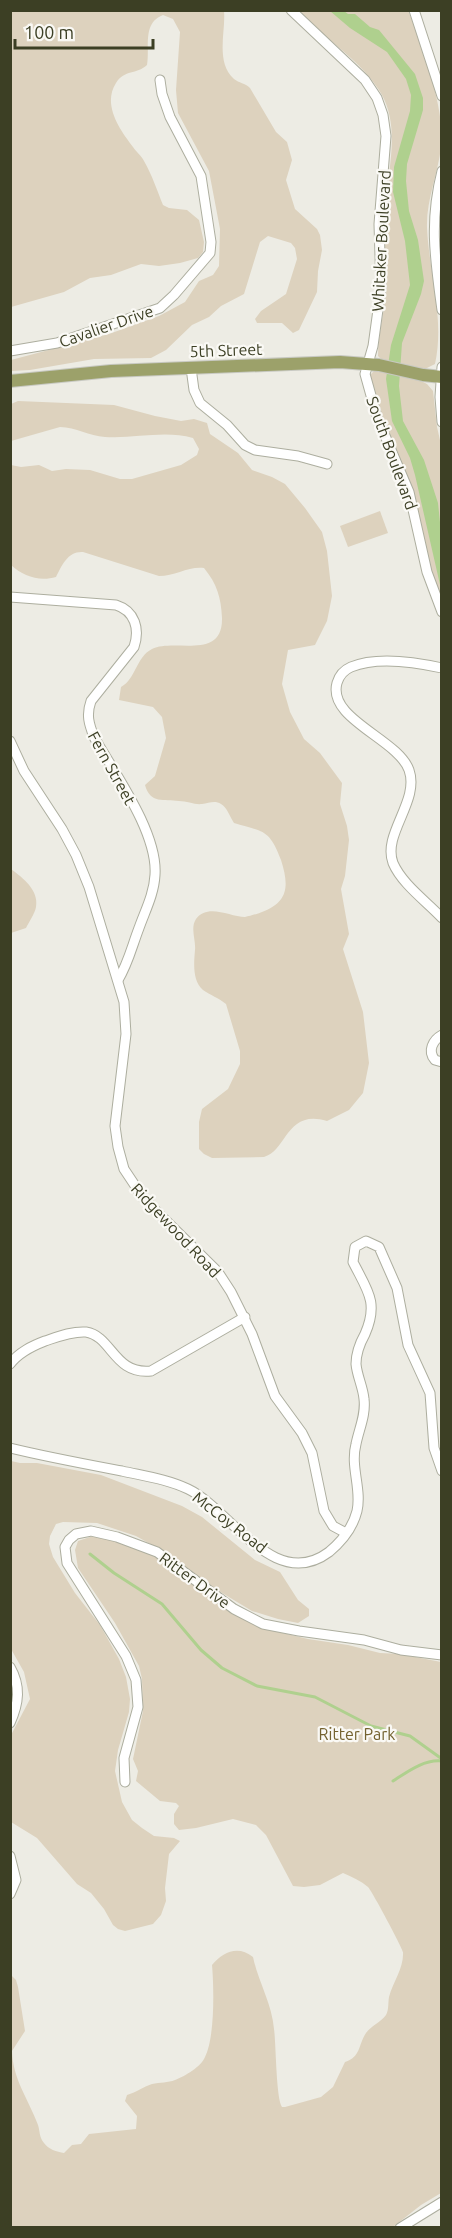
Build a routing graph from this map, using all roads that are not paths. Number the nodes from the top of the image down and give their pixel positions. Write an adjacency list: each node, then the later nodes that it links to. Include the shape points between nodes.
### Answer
1 (291, 10): 8 (street, Whitaker Boulevard, via 364,80 383,115 386,136 379,224 381,288 373,346)
2 (414, 10): 4 (street)
3 (160, 80): 7 (street, Cavalier Drive, via 170,117 201,176 210,253 160,308 57,344)
4 (441, 96)
5 (441, 171): 6 (street, via 433,222)
6 (441, 310)
7 (10, 351)
8 (366, 363): 9 (main road, 5th Street); 10 (main road, 5th Street, via 413,373); 15 (street, South Boulevard, via 371,399 409,492 429,580)
9 (191, 368): 11 (main road, 5th Street); 13 (street, via 200,403 245,445)
10 (441, 374): 12 (street)
11 (10, 381)
12 (441, 422)
13 (327, 464)
14 (10, 597): 19 (street, Fern Street, via 116,605 134,620 134,647 91,701 88,711 94,737 148,836 155,866 152,895)
15 (441, 612)
16 (441, 668): 18 (street, via 391,661 362,664 347,669 337,680 336,688 342,708 397,754 409,769 410,795 392,855 397,870)
17 (10, 741): 19 (street, Ridgewood Road, via 76,855)
18 (441, 918)
19 (118, 980): 22 (street, Ridgewood Road, via 126,1023 115,1126 124,1169 144,1199 218,1272)
20 (441, 1035): 21 (street, via 431,1051 435,1060)
21 (441, 1062)
22 (245, 1317): 23 (street, via 151,1371 128,1366 99,1338 86,1332 40,1343); 26 (street, Ridgewood Road, via 273,1391 312,1453 324,1511 333,1526)
23 (10, 1364)
24 (10, 1448): 26 (street, McCoy Road, via 180,1486 210,1503 254,1544 289,1562 316,1560)
25 (441, 1471): 26 (street, McCoy Road, via 434,1448 429,1393 408,1345 397,1288 379,1247 362,1242 355,1246 353,1262 368,1291 372,1312 357,1356 364,1408 353,1458 358,1503)
26 (346, 1533)
27 (441, 1654): 30 (street, Ritter Drive, via 263,1624 234,1609 150,1547 91,1531 80,1532 65,1547 67,1563 126,1656 138,1689 138,1707 124,1758)
28 (10, 1667): 29 (street, via 18,1690)
29 (10, 1723)
30 (125, 1782)
31 (10, 1856): 32 (street, via 16,1880)
32 (10, 1894)
33 (441, 2202): 34 (street)
34 (400, 2228)

